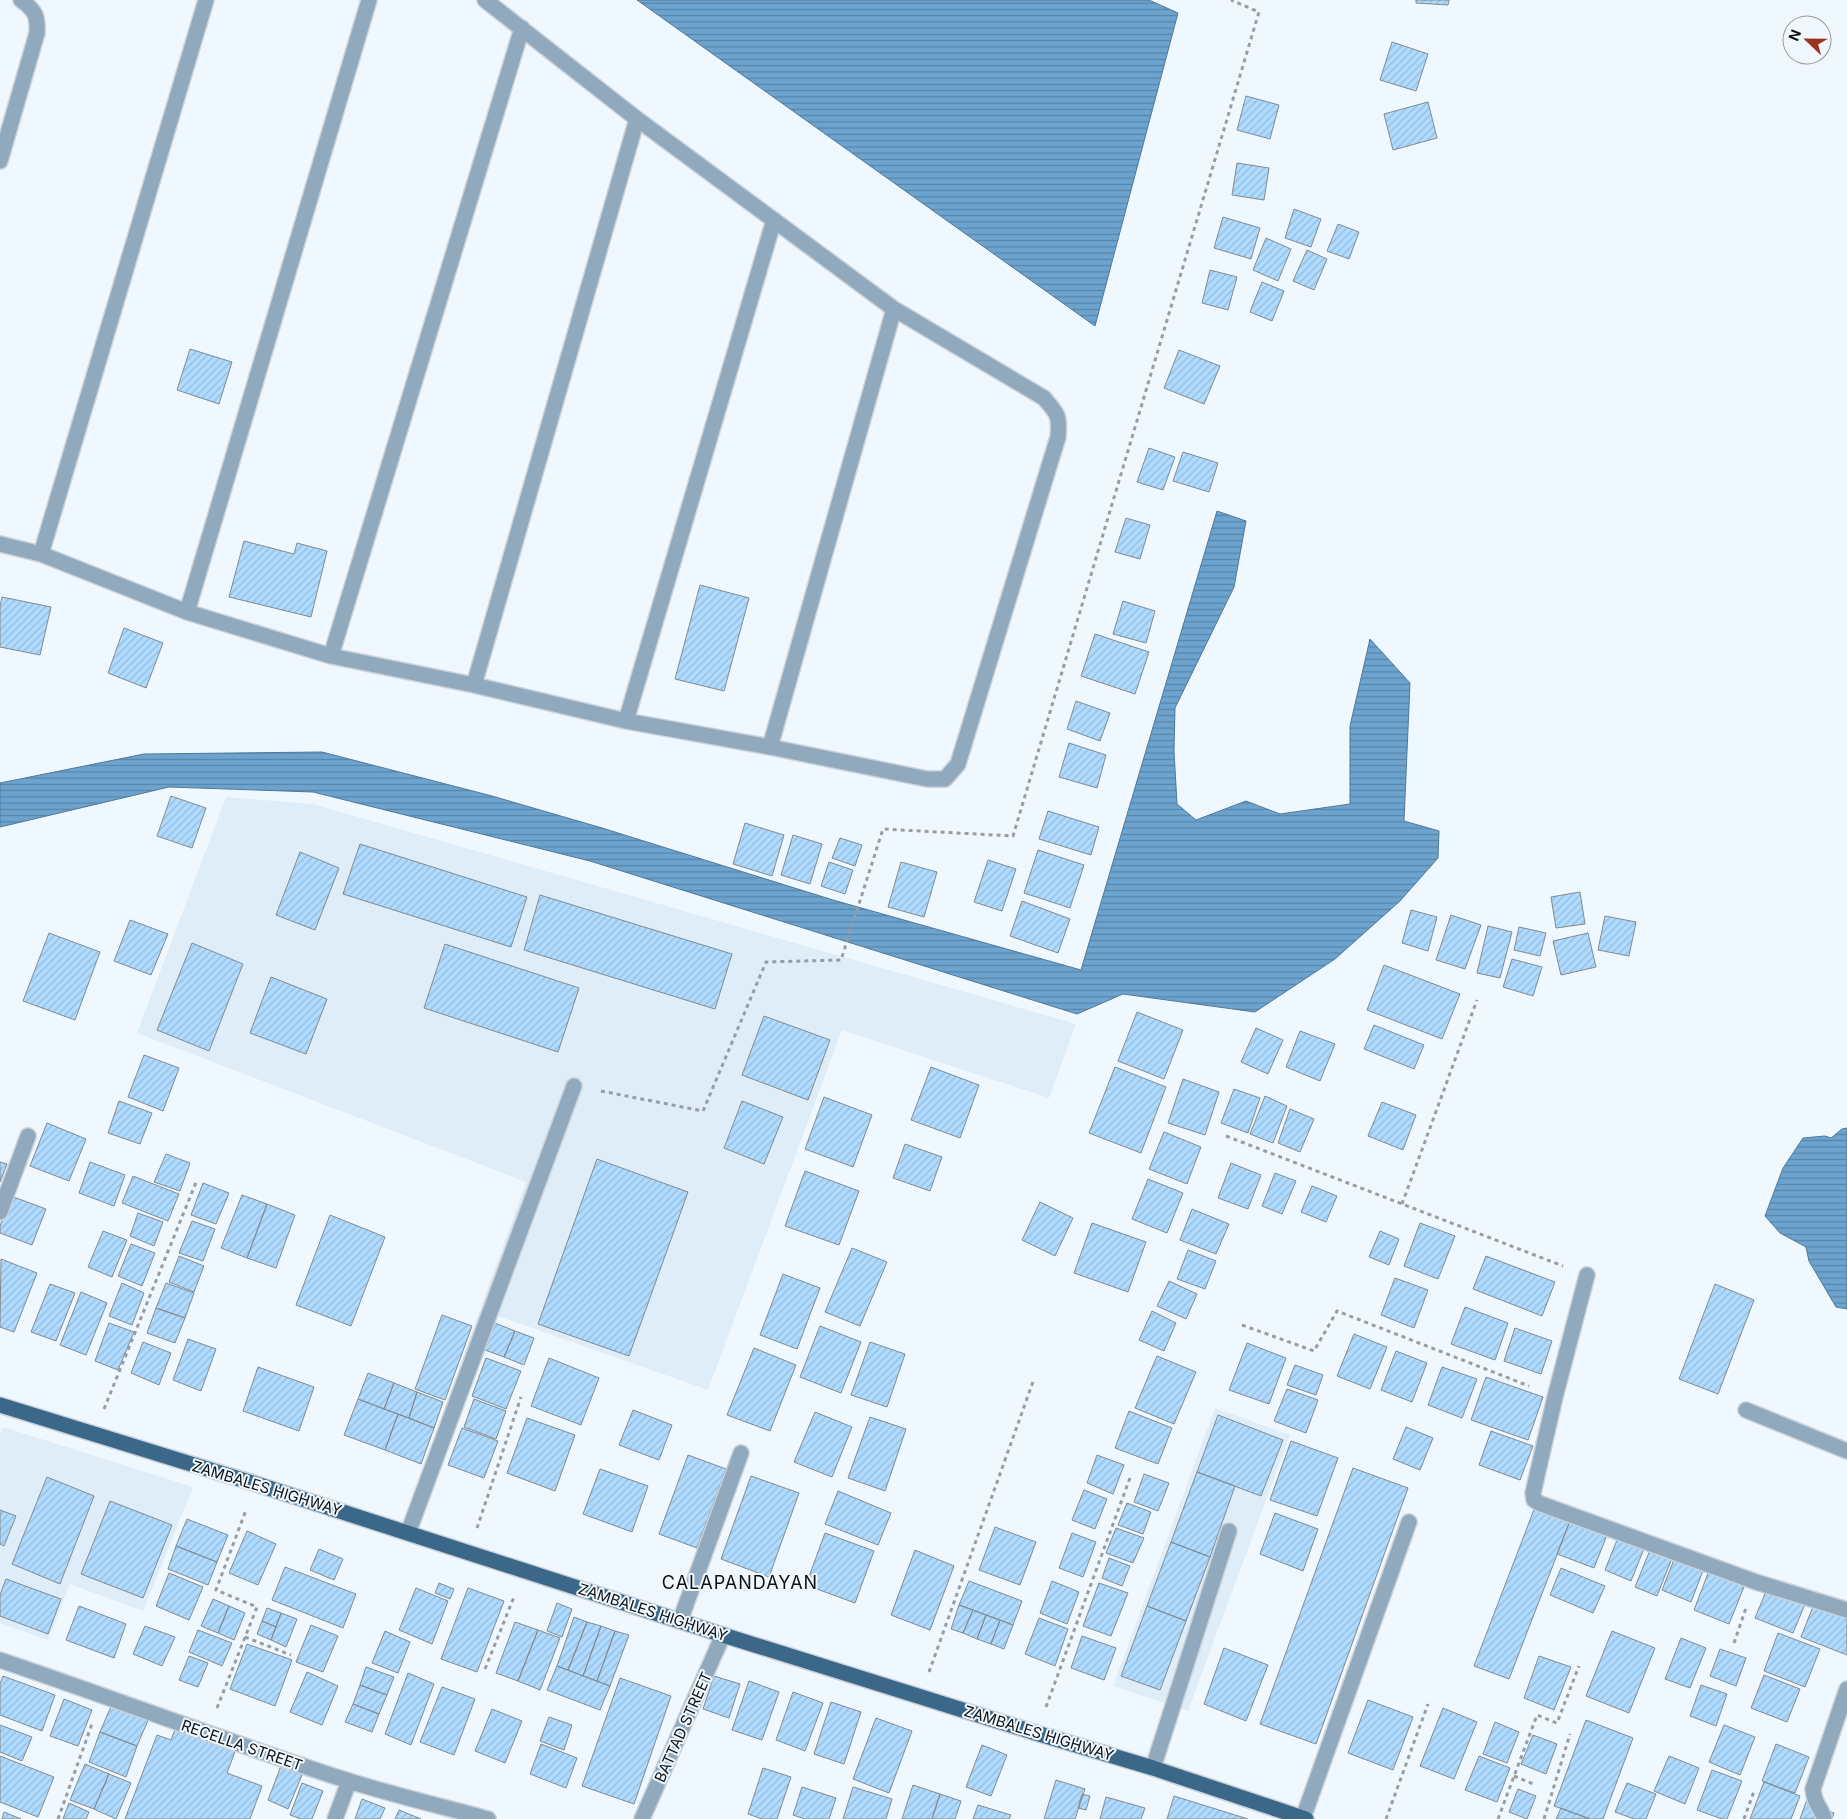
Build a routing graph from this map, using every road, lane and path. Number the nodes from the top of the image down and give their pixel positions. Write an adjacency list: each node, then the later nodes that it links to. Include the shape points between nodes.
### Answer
1 (21, 0): 8 (street, via 31,7 38,20)
2 (206, 0): 12 (street)
3 (370, 0): 13 (street)
4 (485, 0): 6 (street)
5 (1231, 0): 19 (path, via 1259,12 1013,836 882,829 840,960 766,962 703,1111)
6 (522, 28): 7 (street); 14 (street)
7 (638, 119): 9 (street); 15 (street)
8 (0, 161)
9 (774, 220): 10 (street); 16 (street)
10 (894, 309): 17 (street); 17 (street, via 1044,398 1057,412 1058,437 958,764 945,779 927,779)
11 (0, 544): 12 (street)
12 (41, 554): 13 (street)
13 (187, 612): 14 (street)
14 (331, 656): 15 (street)
15 (474, 685): 16 (street)
16 (626, 721): 17 (street)
17 (770, 747)
18 (1476, 1000): 23 (path)
19 (574, 1086): 39 (street)
20 (28, 1136): 24 (street)
21 (1226, 1136): 23 (path)
22 (197, 1180): 32 (path)
23 (1402, 1204): 25 (path)
24 (0, 1212)
25 (1586, 1275): 29 (street)
26 (1242, 1325): 29 (path, via 1314,1351 1337,1311)
27 (1034, 1379): 54 (path)
28 (521, 1397): 40 (path)
29 (1555, 1397): 42 (street, via 1534,1500)
30 (0, 1405): 32 (main road, ZAMBALES HIGHWAY)
31 (1746, 1410): 33 (street)
32 (94, 1435): 36 (main road, ZAMBALES HIGHWAY)
33 (1847, 1451)
34 (741, 1453): 44 (street)
35 (1131, 1475): 56 (path)
36 (256, 1484): 39 (main road, ZAMBALES HIGHWAY); 46 (path, via 216,1590 257,1607)
37 (1409, 1522): 68 (street)
38 (1229, 1531): 59 (street)
39 (408, 1533): 40 (main road, ZAMBALES HIGHWAY)
40 (468, 1552): 41 (main road, ZAMBALES HIGHWAY)
41 (525, 1571): 44 (main road, ZAMBALES HIGHWAY); 51 (path)
42 (1756, 1582): 43 (street); 47 (path)
43 (1847, 1610)
44 (680, 1621): 45 (main road, ZAMBALES HIGHWAY)
45 (723, 1635): 54 (main road, ZAMBALES HIGHWAY); 67 (street, BATTAD STREET)
46 (245, 1638): 48 (path); 57 (path)
47 (1734, 1643)
48 (291, 1655)
49 (0, 1660): 53 (street, RECELLA STREET)
50 (1579, 1666): 60 (path, via 1557,1723 1537,1715)
51 (485, 1669)
52 (1847, 1689): 73 (street, via 1813,1789 1814,1799)
53 (102, 1694): 57 (street, RECELLA STREET); 64 (path)
54 (920, 1696): 56 (main road, ZAMBALES HIGHWAY)
55 (1428, 1704): 69 (path)
56 (1036, 1733): 59 (main road, ZAMBALES HIGHWAY)
57 (206, 1734): 61 (street, RECELLA STREET)
58 (1570, 1734): 71 (path)
59 (1154, 1768): 68 (main road, ZAMBALES HIGHWAY)
60 (1514, 1776): 62 (path); 70 (path)
61 (349, 1781): 65 (street); 66 (street, RECELLA STREET)
62 (1536, 1785)
63 (1754, 1790): 72 (path)
64 (58, 1819)
65 (335, 1819)
66 (488, 1819)
67 (642, 1819)
68 (1304, 1819)
69 (1386, 1819)
70 (1498, 1819)
71 (1544, 1819)
72 (1744, 1819)
73 (1824, 1819)

